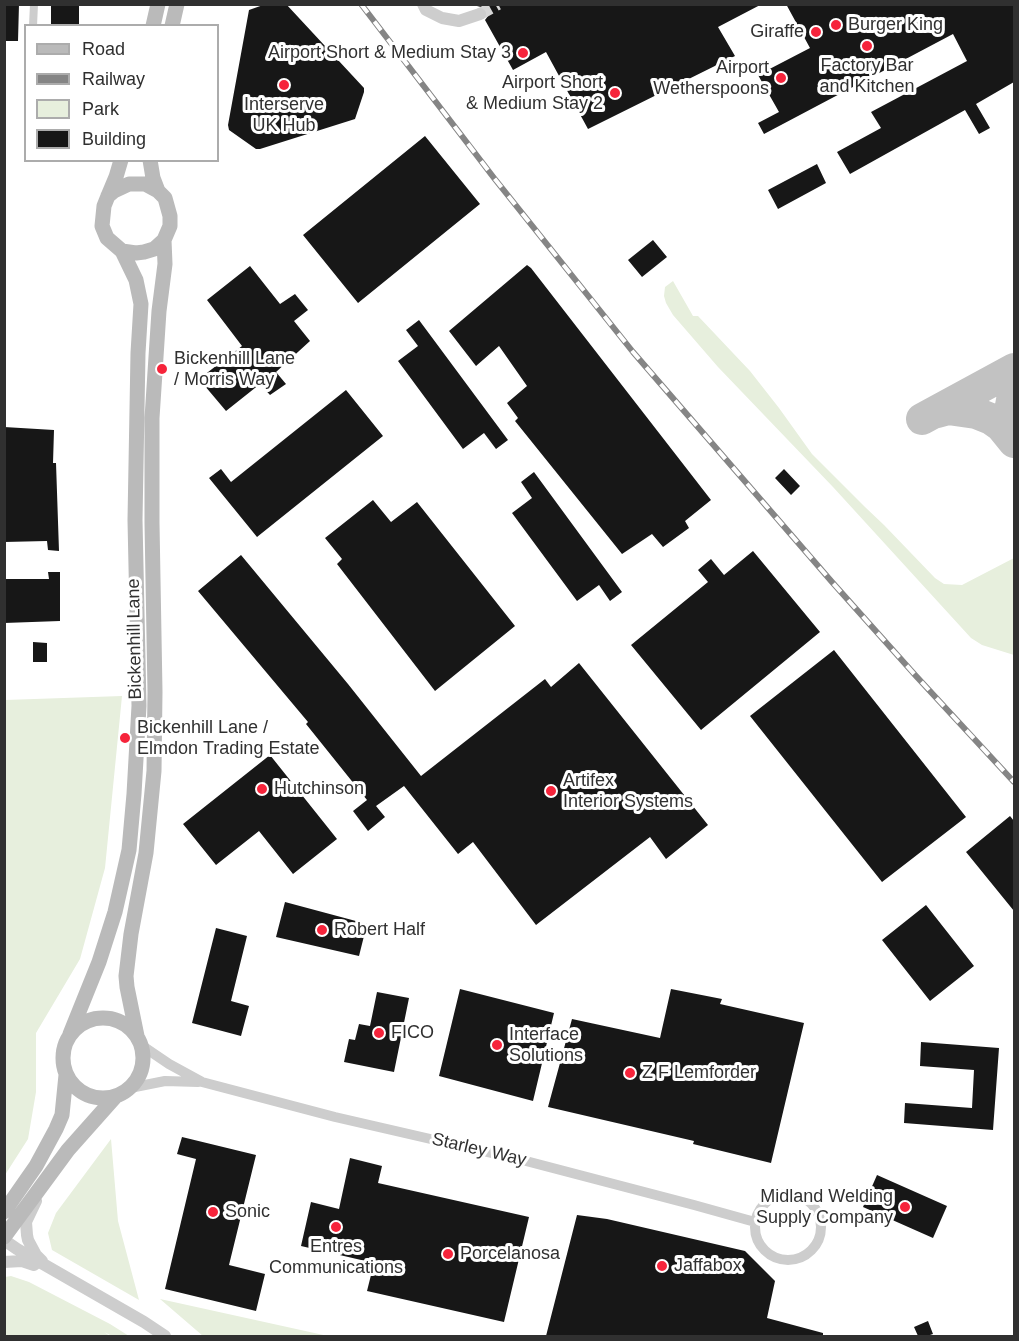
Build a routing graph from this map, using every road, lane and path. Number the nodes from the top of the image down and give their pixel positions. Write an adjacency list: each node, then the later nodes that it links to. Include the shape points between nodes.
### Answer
1 (34, 4): 6 (street)
2 (158, 4): 7 (main road)
3 (177, 4): 8 (main road)
4 (423, 4): 5 (street, via 426,10 442,18 459,21)
5 (480, 14)
6 (33, 24)
7 (153, 24)
8 (172, 24)
9 (120, 162): 12 (main road)
10 (150, 162): 11 (main road)
11 (161, 195): 12 (main road, via 145,184 129,184); 13 (main road, via 170,216)
12 (108, 196): 14 (main road, via 102,226 107,238)
13 (164, 240): 14 (main road, via 144,252); 16 (main road, Bickenhill Lane, via 152,418 154,771 146,853 126,976)
14 (122, 251): 15 (main road, Bickenhill Lane, via 139,287 141,303 135,520 139,706 134,794 129,850 115,912)
15 (70, 1034): 16 (main road, via 88,1020 110,1018 130,1028); 17 (main road, via 63,1054)
16 (139, 1041): 18 (street); 19 (main road, via 142,1068)
17 (66, 1075): 19 (main road, via 82,1092 93,1097); 21 (main road, via 62,1115 56,1129)
18 (202, 1082): 19 (street, via 165,1082); 22 (street, Starley Way, via 516,1158)
19 (123, 1092): 20 (main road, via 68,1150)
20 (47, 1179): 23 (main road); 25 (street, via 26,1222 27,1235 36,1255)
21 (4, 1212)
22 (755, 1222): 22 (street, via 758,1212 772,1198 797,1195 814,1206 820,1216 821,1234 809,1254 782,1260 762,1248)
23 (4, 1238): 25 (street)
24 (4, 1262): 25 (street, via 22,1261)
25 (55, 1272): 26 (street)
26 (165, 1336)

